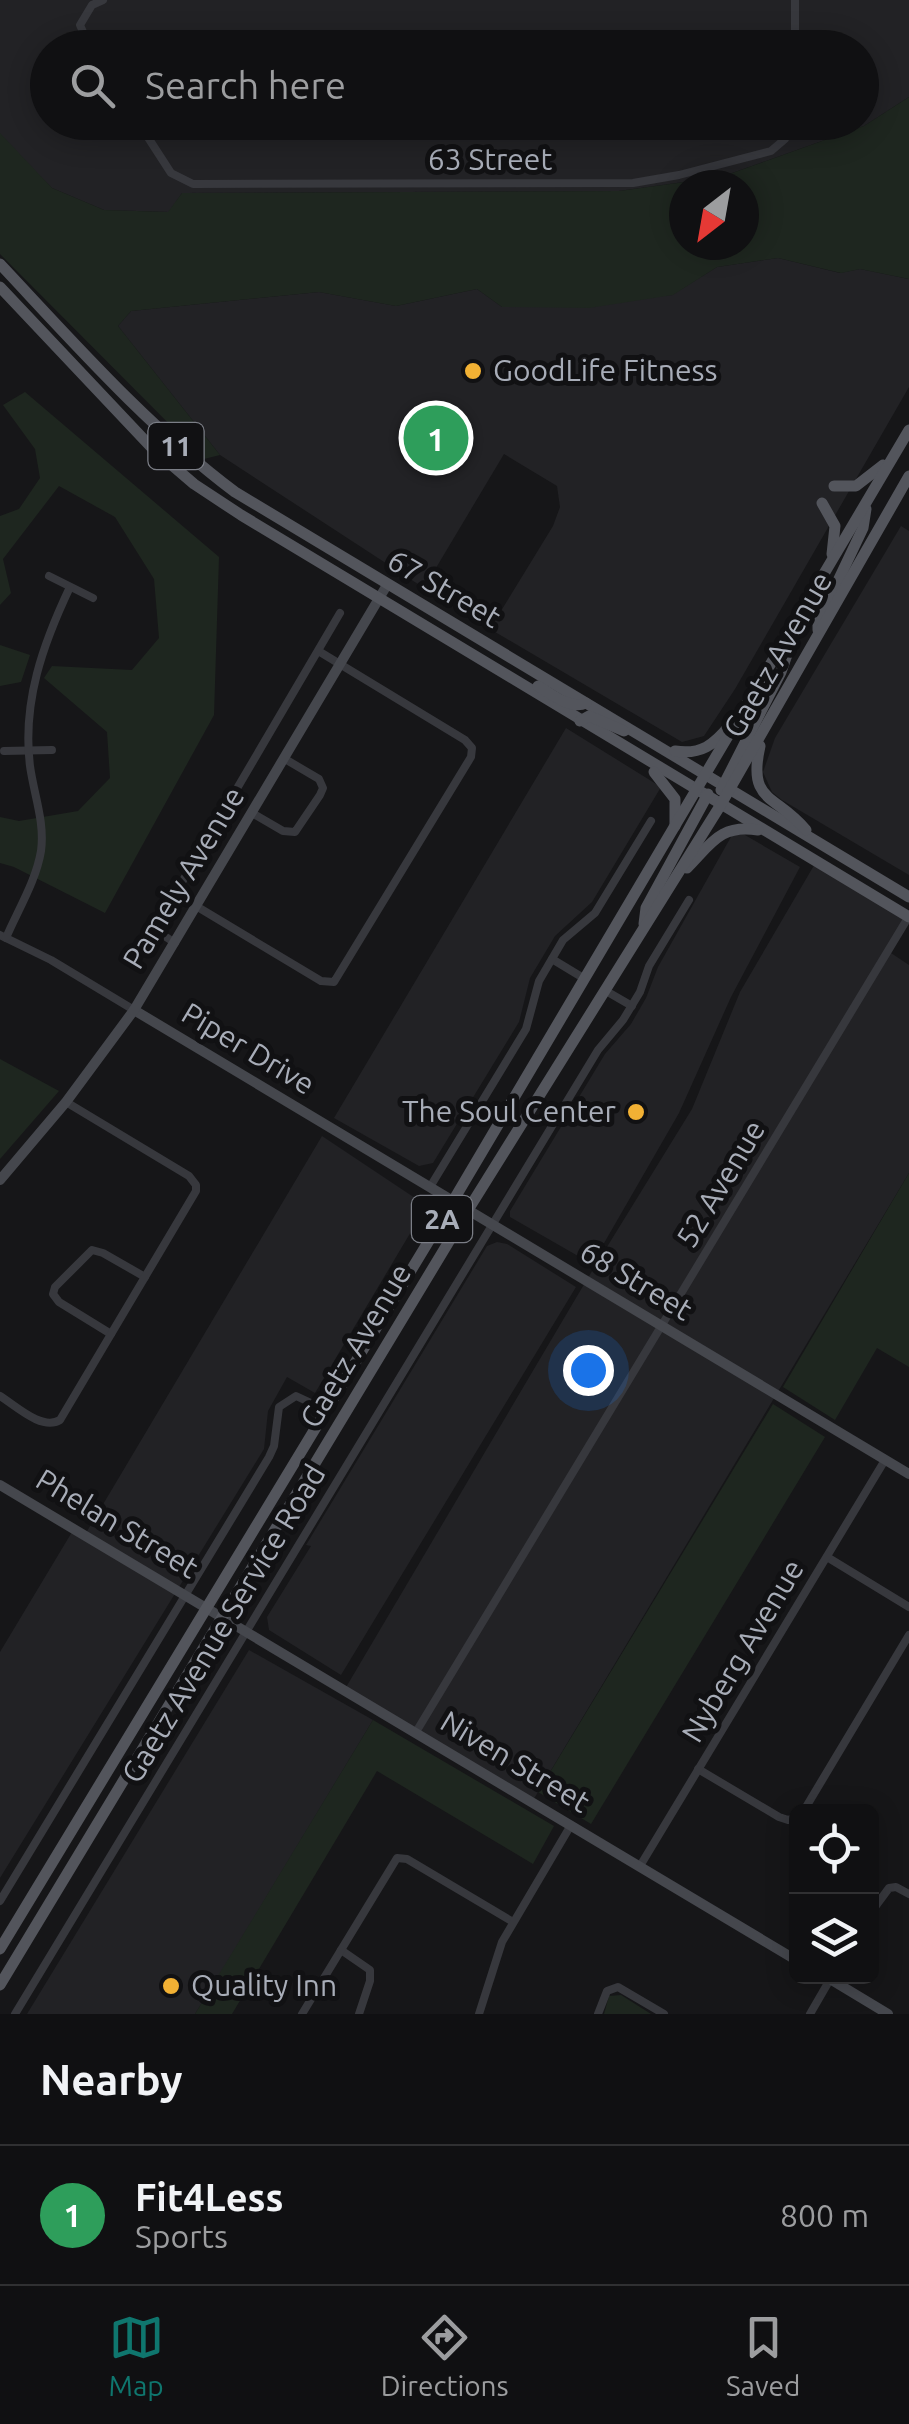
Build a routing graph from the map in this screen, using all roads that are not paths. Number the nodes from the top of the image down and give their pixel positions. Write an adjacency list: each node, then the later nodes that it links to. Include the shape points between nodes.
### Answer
1 (103, 0): 3 (street, via 88,10)
2 (796, 0): 4 (street)
3 (82, 30)
4 (795, 30)
5 (149, 140): 6 (street, 63 Street, via 168,170 194,184 632,183 758,156)
6 (784, 140)
7 (0, 264): 17 (main road, 67 Street / 11, via 184,454)
8 (0, 287): 20 (main road, 67 Street / 11, via 194,484)
9 (909, 430): 10 (main road)
10 (894, 456): 12 (main road, via 860,484); 14 (main road)
11 (909, 476): 23 (main road, Gaetz Avenue)
12 (834, 486)
13 (822, 503): 15 (main road, via 835,526)
14 (866, 505): 15 (main road, Gaetz Avenue); 23 (main road, via 863,528 818,623)
15 (830, 568): 22 (main road, Gaetz Avenue)
16 (49, 576): 18 (street)
17 (388, 585): 20 (street, Pamely Avenue); 28 (main road, 67 Street / 11)
18 (70, 586): 19 (street); 32 (street, via 38,664)
19 (94, 598)
20 (380, 598): 25 (street, Pamely Avenue); 26 (main road, 67 Street / 11)
21 (340, 613): 24 (street)
22 (798, 622): 27 (main road, Gaetz Avenue); 39 (main road)
23 (818, 639): 31 (main road, Gaetz Avenue)
24 (320, 652): 25 (street); 54 (street, via 158,923 159,933)
25 (340, 665): 37 (street, Pamely Avenue); 50 (street, via 470,745 471,757 440,810 334,982 324,983)
26 (497, 670): 28 (main road, via 570,704); 29 (main road, 67 Street / 11)
27 (752, 698): 34 (main road, via 704,750); 38 (main road, Gaetz Avenue)
28 (586, 702): 30 (main road, 67 Street / 11)
29 (580, 720): 30 (main road, via 589,716); 36 (main road, 67 Street / 11)
30 (638, 734): 34 (main road, 67 Street / 11)
31 (762, 736): 39 (main road, Gaetz Avenue); 46 (main road, via 757,783)
32 (29, 750): 33 (street); 35 (street); 53 (street, via 41,848)
33 (52, 750)
34 (666, 750): 38 (main road, 67 Street / 11)
35 (4, 751)
36 (641, 758): 40 (main road, 67 Street / 11); 44 (main road, via 671,791)
37 (285, 759): 42 (street, Pamely Avenue); 42 (street, via 319,780 320,795 291,833)
38 (707, 775): 39 (main road, 67 Street / 11); 40 (main road)
39 (726, 786): 41 (main road); 46 (main road, 67 Street / 11)
40 (702, 795): 41 (main road, 67 Street / 11); 44 (main road, Gaetz Avenue / 2A); 52 (main road, via 646,908)
41 (720, 806): 45 (main road, 67 Street / 11); 47 (main road, Gaetz Avenue / 2A)
42 (252, 814): 50 (street, Pamely Avenue)
43 (651, 821): 55 (street, via 596,912 566,936)
44 (674, 830): 56 (main road, Gaetz Avenue / 2A)
45 (764, 832): 47 (main road, via 724,832); 51 (main road, 67 Street / 11)
46 (812, 837): 48 (main road, 67 Street / 11)
47 (673, 882): 52 (main road, Gaetz Avenue / 2A)
48 (909, 897)
49 (690, 900): 58 (street, Gaetz Avenue Service Road)
50 (196, 906): 54 (street, Pamely Avenue)
51 (909, 916): 67 (street, 52 Avenue)
52 (642, 933): 57 (main road, Gaetz Avenue / 2A)
53 (3, 936): 59 (street, Piper Drive)
54 (174, 943): 59 (street, Pamely Avenue)
55 (552, 959): 56 (street); 62 (street, via 526,1029)
56 (585, 979): 63 (main road, Gaetz Avenue / 2A)
57 (606, 990): 58 (street); 64 (main road, Gaetz Avenue / 2A)
58 (632, 1006): 65 (street, Gaetz Avenue Service Road, via 598,1050)
59 (134, 1010): 60 (street, Pamely Avenue); 62 (street, Piper Drive)
60 (66, 1102): 61 (street, Pamely Avenue); 66 (street, via 196,1184)
61 (0, 1180)
62 (430, 1187): 63 (street, Piper Drive)
63 (453, 1200): 64 (street, Piper Drive); 70 (main road, Gaetz Avenue / 2A)
64 (468, 1210): 65 (street, 68 Street); 78 (main road, Gaetz Avenue / 2A)
65 (493, 1224): 67 (street, 68 Street); 79 (street, Gaetz Avenue Service Road)
66 (145, 1277): 68 (street); 68 (street, via 92,1250 56,1284 56,1299)
67 (662, 1326): 71 (street, 68 Street); 81 (street, 52 Avenue)
68 (111, 1334): 69 (street, via 57,1423 44,1423)
69 (0, 1396)
70 (326, 1410): 75 (street, Gaetz Avenue Service Road, via 296,1396 280,1407 268,1458); 76 (main road, Gaetz Avenue / 2A)
71 (885, 1460): 72 (street, 68 Street); 74 (street, Nyberg Avenue)
72 (909, 1474)
73 (0, 1485): 75 (street, Phelan Street)
74 (826, 1557): 77 (street); 82 (street, Nyberg Avenue)
75 (185, 1593): 76 (street, Phelan Street); 88 (street, Gaetz Avenue Service Road)
76 (207, 1607): 78 (street, Niven Street); 91 (main road, Gaetz Avenue / 2A)
77 (909, 1607)
78 (222, 1615): 79 (street, Niven Street); 96 (main road, Gaetz Avenue / 2A)
79 (247, 1630): 81 (street, Niven Street); 97 (street, Gaetz Avenue Service Road)
80 (909, 1635): 83 (street)
81 (416, 1732): 85 (street, Niven Street)
82 (698, 1768): 84 (street); 86 (street, Nyberg Avenue)
83 (808, 1804)
84 (789, 1820)
85 (571, 1825): 86 (street, Niven Street); 90 (street)
86 (640, 1866): 93 (street, Niven Street)
87 (909, 1894): 89 (street, via 889,1888)
88 (0, 1902)
89 (879, 1902)
90 (513, 1922): 92 (street, via 400,1858); 100 (street)
91 (0, 1949)
92 (341, 1950): 98 (street); 99 (street, via 370,1970)
93 (789, 1956)
94 (826, 1984): 103 (street)
95 (839, 1984): 104 (street)
96 (0, 1985)
97 (15, 2014)
98 (302, 2014)
99 (359, 2014)
100 (479, 2014)
101 (598, 2014): 102 (street, via 606,1991 618,1986)
102 (664, 2014)
103 (810, 2014)
104 (888, 2014)

